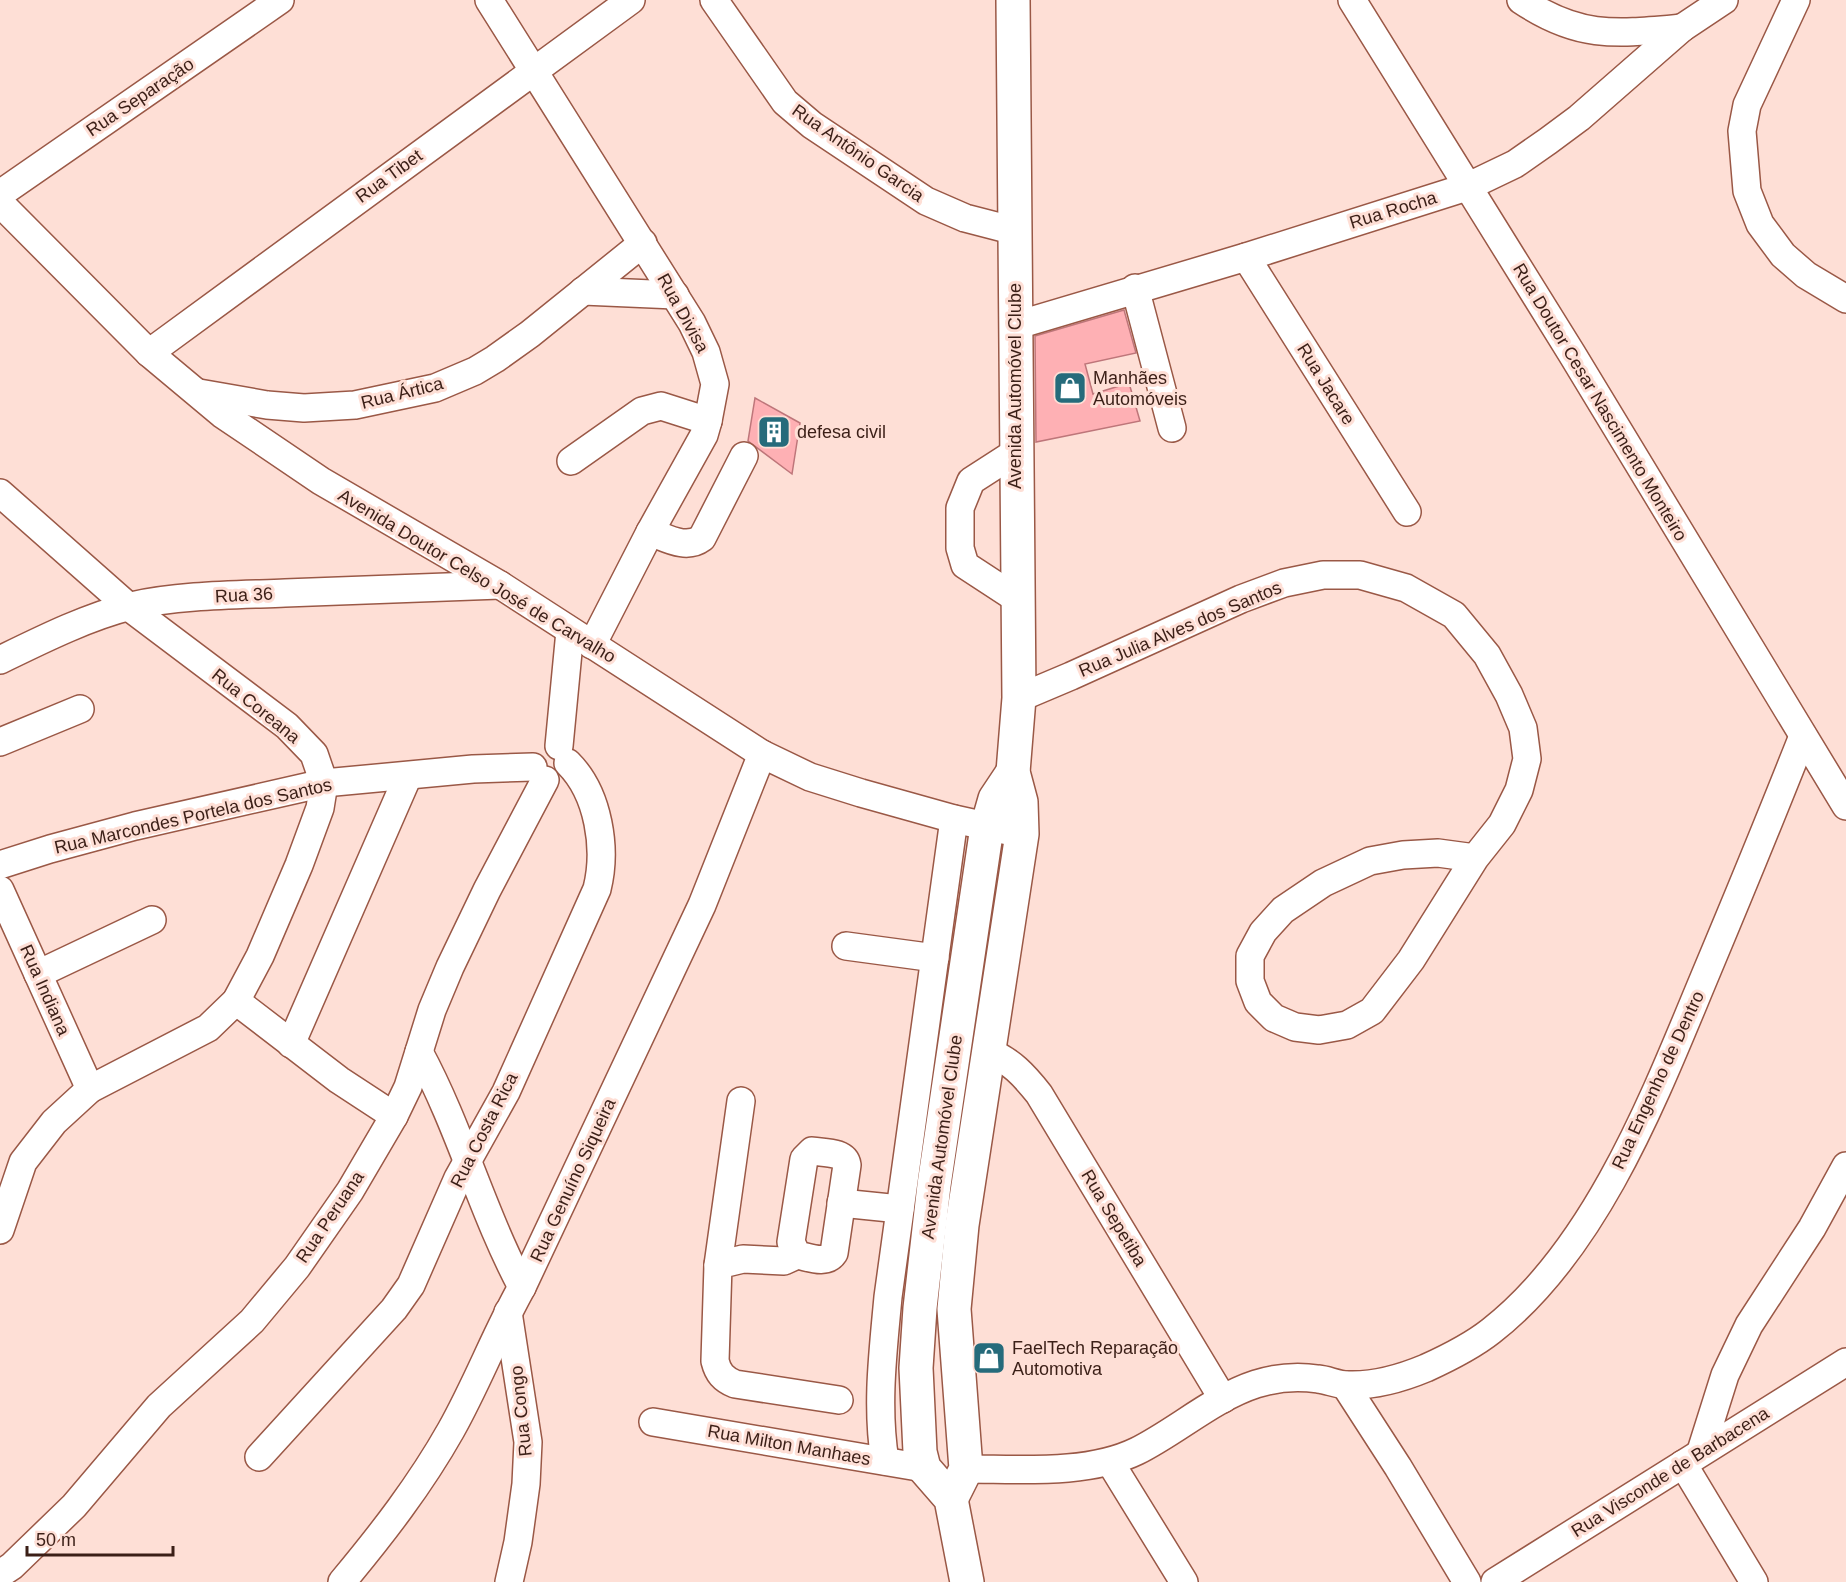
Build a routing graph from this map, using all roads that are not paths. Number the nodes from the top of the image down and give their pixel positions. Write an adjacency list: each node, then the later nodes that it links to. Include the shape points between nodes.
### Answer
1 (280, 0): 13 (street, Rua Separação)
2 (489, 0): 11 (street, Rua Divisa)
3 (631, 0): 11 (street, Rua Tibet)
4 (714, 0): 15 (street, Rua Antônio Garcia, via 785,102 812,125 926,201 965,218)
5 (1013, 0): 15 (main road, Avenida Automóvel Clube)
6 (1352, 0): 12 (street, Rua Doutor Cesar Nascimento Monteiro)
7 (1521, 0): 10 (street, via 1554,19 1604,33)
8 (1724, 0): 10 (street, Rua Rocha)
9 (1796, 0): 21 (street, via 1747,105 1742,131 1747,191 1760,224 1784,255 1806,275)
10 (1682, 28): 12 (street, Rua Rocha, via 1548,141 1515,164)
11 (532, 71): 16 (street, Rua Divisa); 23 (street, Rua Tibet)
12 (1467, 187): 17 (street, Rua Rocha); 41 (street, Rua Doutor Cesar Nascimento Monteiro)
13 (0, 194)
14 (0, 203): 23 (street, Avenida Doutor Celso José de Carvalho)
15 (1015, 231): 22 (main road, Avenida Automóvel Clube)
16 (643, 243): 19 (street, Rua Ártica); 20 (street, Rua Divisa)
17 (1246, 257): 18 (street, Rua Rocha); 31 (street, Rua Jacare)
18 (1134, 288): 22 (street, Rua Rocha); 26 (street)
19 (583, 291): 20 (street); 24 (street, Rua Ártica, via 495,359 435,388 355,405 304,408)
20 (675, 295): 25 (street, Rua Divisa, via 706,352 715,384)
21 (1846, 299)
22 (1014, 326): 27 (main road, Avenida Automóvel Clube)
23 (149, 353): 24 (street, Avenida Doutor Celso José de Carvalho)
24 (194, 393): 33 (street, Avenida Doutor Celso José de Carvalho, via 321,481)
25 (708, 421): 29 (street, via 662,406 642,411); 32 (street, Rua Divisa)
26 (1172, 428)
27 (1016, 452): 34 (main road, Avenida Automóvel Clube); 34 (street, via 971,481 960,508 960,548 965,565)
28 (744, 456): 32 (street, via 702,538 683,544)
29 (571, 461)
30 (0, 493): 35 (street, Rua Coreana)
31 (1407, 512)
32 (650, 532): 37 (street, Rua Divisa)
33 (500, 585): 35 (street, Rua 36, via 247,594 156,601); 36 (street, Avenida Doutor Celso José de Carvalho)
34 (1017, 599): 39 (main road, Avenida Automóvel Clube)
35 (129, 607): 38 (street, Rua 36, via 42,639); 48 (street, Rua Coreana, via 287,726 314,754)
36 (570, 631): 37 (street, Avenida Doutor Celso José de Carvalho); 44 (street)
37 (592, 645): 43 (street, Avenida Doutor Celso José de Carvalho)
38 (0, 660)
39 (1019, 698): 45 (main road, Avenida Automóvel Clube); 53 (street, Rua Julia Alves dos Santos, via 1284,583 1323,575 1360,575 1406,588 1454,615 1486,655 1522,728 1527,759 1520,790 1502,824)
40 (80, 709): 42 (street)
41 (1803, 736): 49 (street, Rua Doutor Cesar Nascimento Monteiro); 79 (street, Rua Engenho de Dentro, via 1640,1127 1594,1210 1564,1253 1516,1309 1489,1333 1397,1379)
42 (0, 742)
43 (762, 754): 50 (street, Avenida Doutor Celso José de Carvalho, via 810,777); 76 (street, Rua Genuíno Siqueira, via 702,905)
44 (563, 755): 46 (street, via 565,773 561,777 550,780); 68 (street, Rua Costa Rica, via 577,772 592,804 599,826 602,869 597,889 506,1092)
45 (1013, 772): 51 (main road, Avenida Automóvel Clube, via 995,799); 52 (main road, Avenida Automóvel Clube)
46 (539, 774): 47 (street, Rua Marcondes Portela dos Santos, via 473,769); 63 (street, Rua Peruana, via 432,1010)
47 (408, 776): 48 (street, Rua Marcondes Portela dos Santos); 62 (street)
48 (324, 783): 54 (street, Rua Marcondes Portela dos Santos, via 135,826); 60 (street, Rua Coreana, via 320,808 299,865)
49 (1846, 806)
50 (954, 819): 51 (street, Avenida Doutor Celso José de Carvalho); 58 (street)
51 (987, 827): 52 (street, Avenida Doutor Celso José de Carvalho); 61 (main road, Avenida Automóvel Clube)
52 (1022, 834): 64 (main road, Avenida Automóvel Clube)
53 (1475, 858): 53 (street, Rua Julia Alves dos Santos, via 1411,960 1371,1011 1347,1025 1320,1030 1295,1027 1274,1018 1258,1002 1250,981 1250,956 1263,932 1283,910 1323,883 1370,861 1403,855 1438,853)
54 (0, 865)
55 (0, 890): 59 (street, Rua Indiana)
56 (152, 920): 59 (street)
57 (846, 946): 58 (street)
58 (934, 958): 71 (street)
59 (38, 974): 65 (street, Rua Indiana)
60 (236, 1001): 62 (street); 65 (street, Rua Coreana, via 208,1028)
61 (958, 1022): 64 (main road, via 971,1041); 71 (main road, Avenida Automóvel Clube)
62 (291, 1044): 67 (street)
63 (419, 1052): 67 (street, Rua Peruana); 68 (street)
64 (989, 1052): 72 (main road, Avenida Automóvel Clube); 80 (street, Rua Sepetiba, via 1017,1067 1039,1094)
65 (90, 1089): 73 (street, Rua Coreana, via 54,1122 23,1162)
66 (741, 1101): 75 (street)
67 (394, 1116): 90 (street, Rua Peruana, via 350,1191 297,1267 252,1321 159,1406 74,1506)
68 (468, 1160): 76 (street); 83 (street, Rua Costa Rica, via 411,1285 394,1309)
69 (1846, 1166): 84 (street, via 1812,1228 1749,1325)
70 (841, 1203): 71 (street); 74 (street, via 831,1257 825,1260); 74 (street, via 846,1160 832,1154 807,1154 791,1242)
71 (915, 1214): 72 (main road); 85 (street, via 888,1297 881,1375); 87 (main road, Avenida Automóvel Clube, via 916,1368)
72 (962, 1225): 88 (main road, Avenida Automóvel Clube, via 954,1309)
73 (0, 1230)
74 (797, 1255): 75 (street, via 784,1262 742,1259)
75 (718, 1265): 81 (street, via 715,1360 721,1376 735,1384)
76 (522, 1287): 77 (street, Rua Genuíno Siqueira)
77 (508, 1312): 91 (street, Rua Genuíno Siqueira, via 451,1430 414,1490); 92 (street, Rua Congo, via 528,1442 525,1496)
78 (1846, 1362): 84 (street, Rua Visconde de Barbacena)
79 (1345, 1385): 80 (street, Rua Engenho de Dentro, via 1317,1378 1292,1378 1266,1381); 95 (street)
80 (1223, 1399): 86 (street, via 1137,1451)
81 (839, 1400)
82 (653, 1422): 85 (street, Rua Milton Manhaes)
83 (259, 1457)
84 (1692, 1458): 96 (street, Rua Visconde de Barbacena); 97 (street)
85 (885, 1461): 87 (street, Rua Milton Manhaes)
86 (1110, 1462): 88 (street, via 1058,1468); 94 (street)
87 (924, 1468): 89 (main road)
88 (966, 1469): 89 (main road)
89 (951, 1498): 93 (main road)
90 (0, 1574)
91 (342, 1582)
92 (510, 1582)
93 (967, 1582)
94 (1184, 1582)
95 (1467, 1582)
96 (1495, 1582)
97 (1754, 1582)

